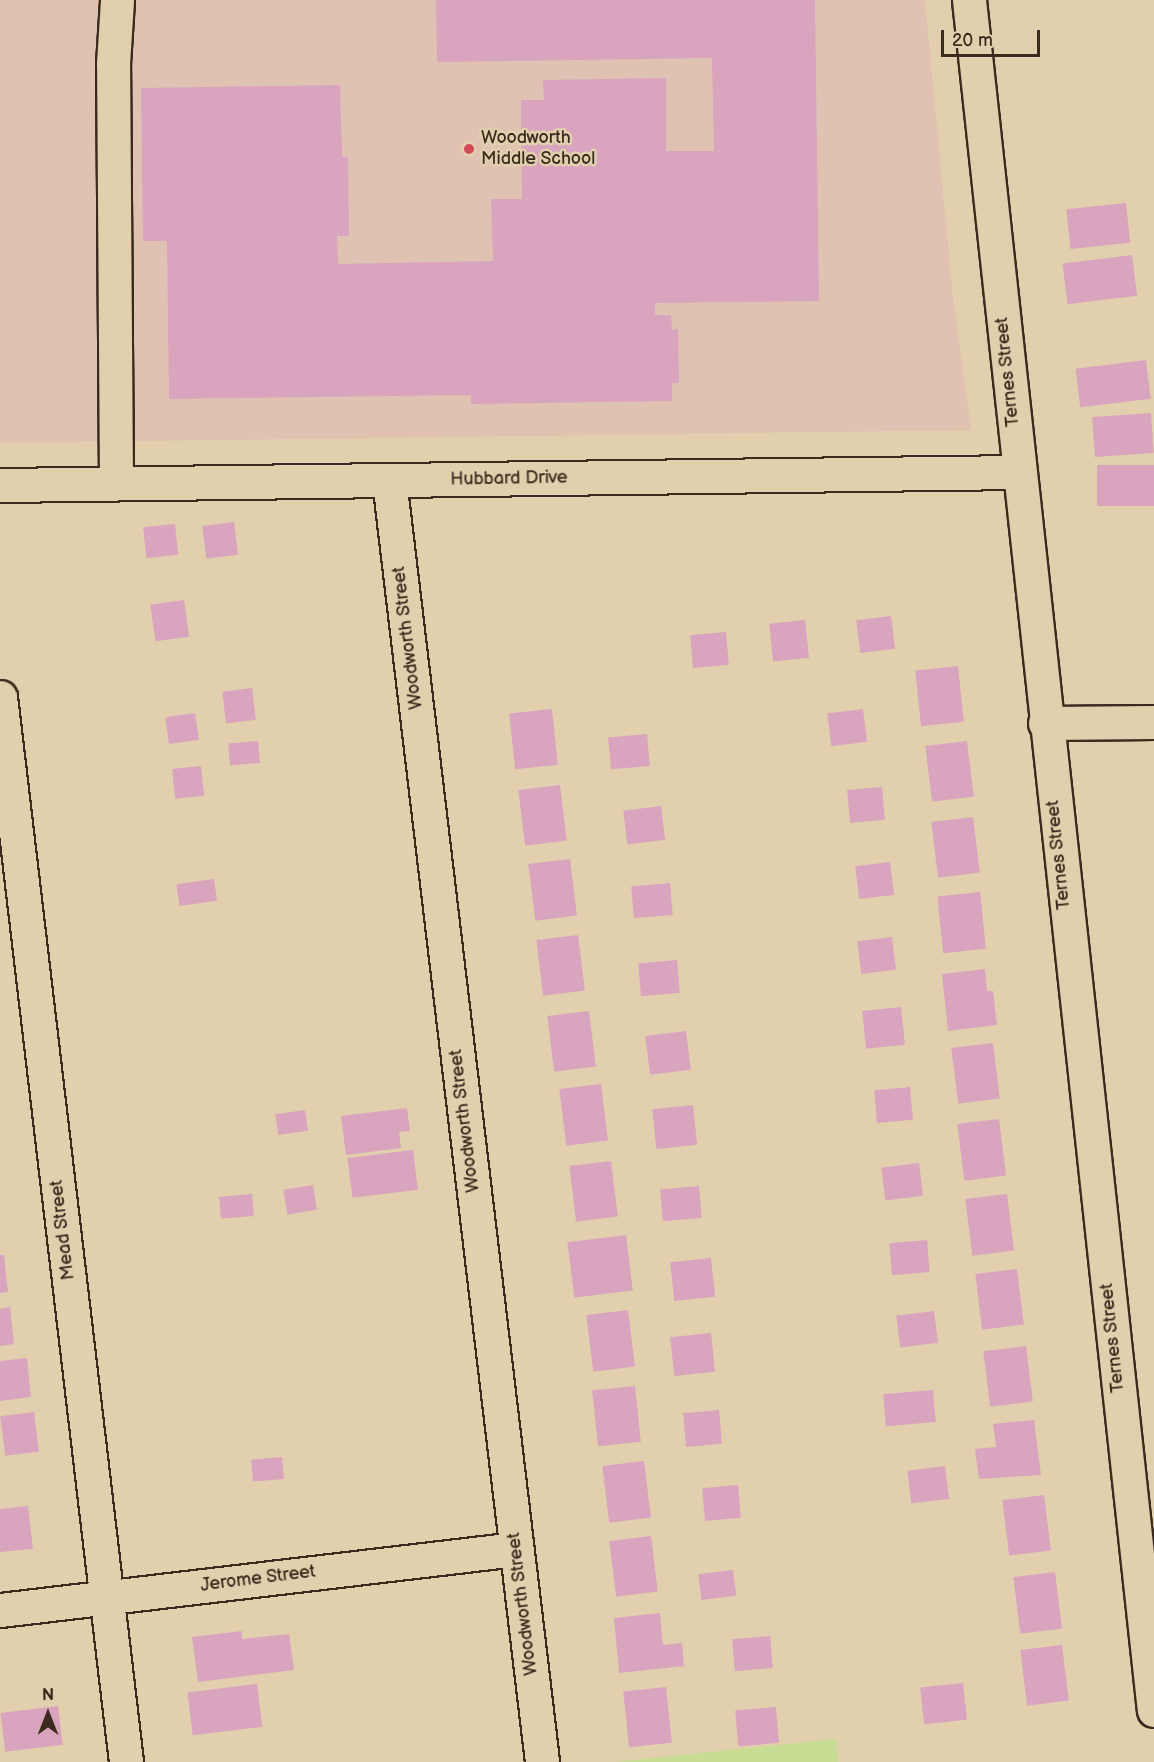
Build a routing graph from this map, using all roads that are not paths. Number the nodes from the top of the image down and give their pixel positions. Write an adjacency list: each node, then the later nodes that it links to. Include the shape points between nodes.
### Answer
1 (117, 0): 5 (street, via 112,64)
2 (969, 0): 3 (street, Ternes Street)
3 (1019, 472): 4 (street, Hubbard Drive); 9 (street, Ternes Street)
4 (389, 480): 5 (street, Hubbard Drive); 10 (street, Woodworth Street)
5 (116, 483): 6 (street, Hubbard Drive)
6 (0, 485)
7 (0, 698): 11 (street, Mead Street)
8 (1154, 722): 9 (street)
9 (1045, 723): 13 (street, Ternes Street)
10 (516, 1549): 11 (street, Jerome Street); 15 (street, Woodworth Street)
11 (106, 1597): 12 (street, Jerome Street); 14 (street, Mead Street)
12 (0, 1610)
13 (1154, 1710)
14 (126, 1762)
15 (542, 1762)

